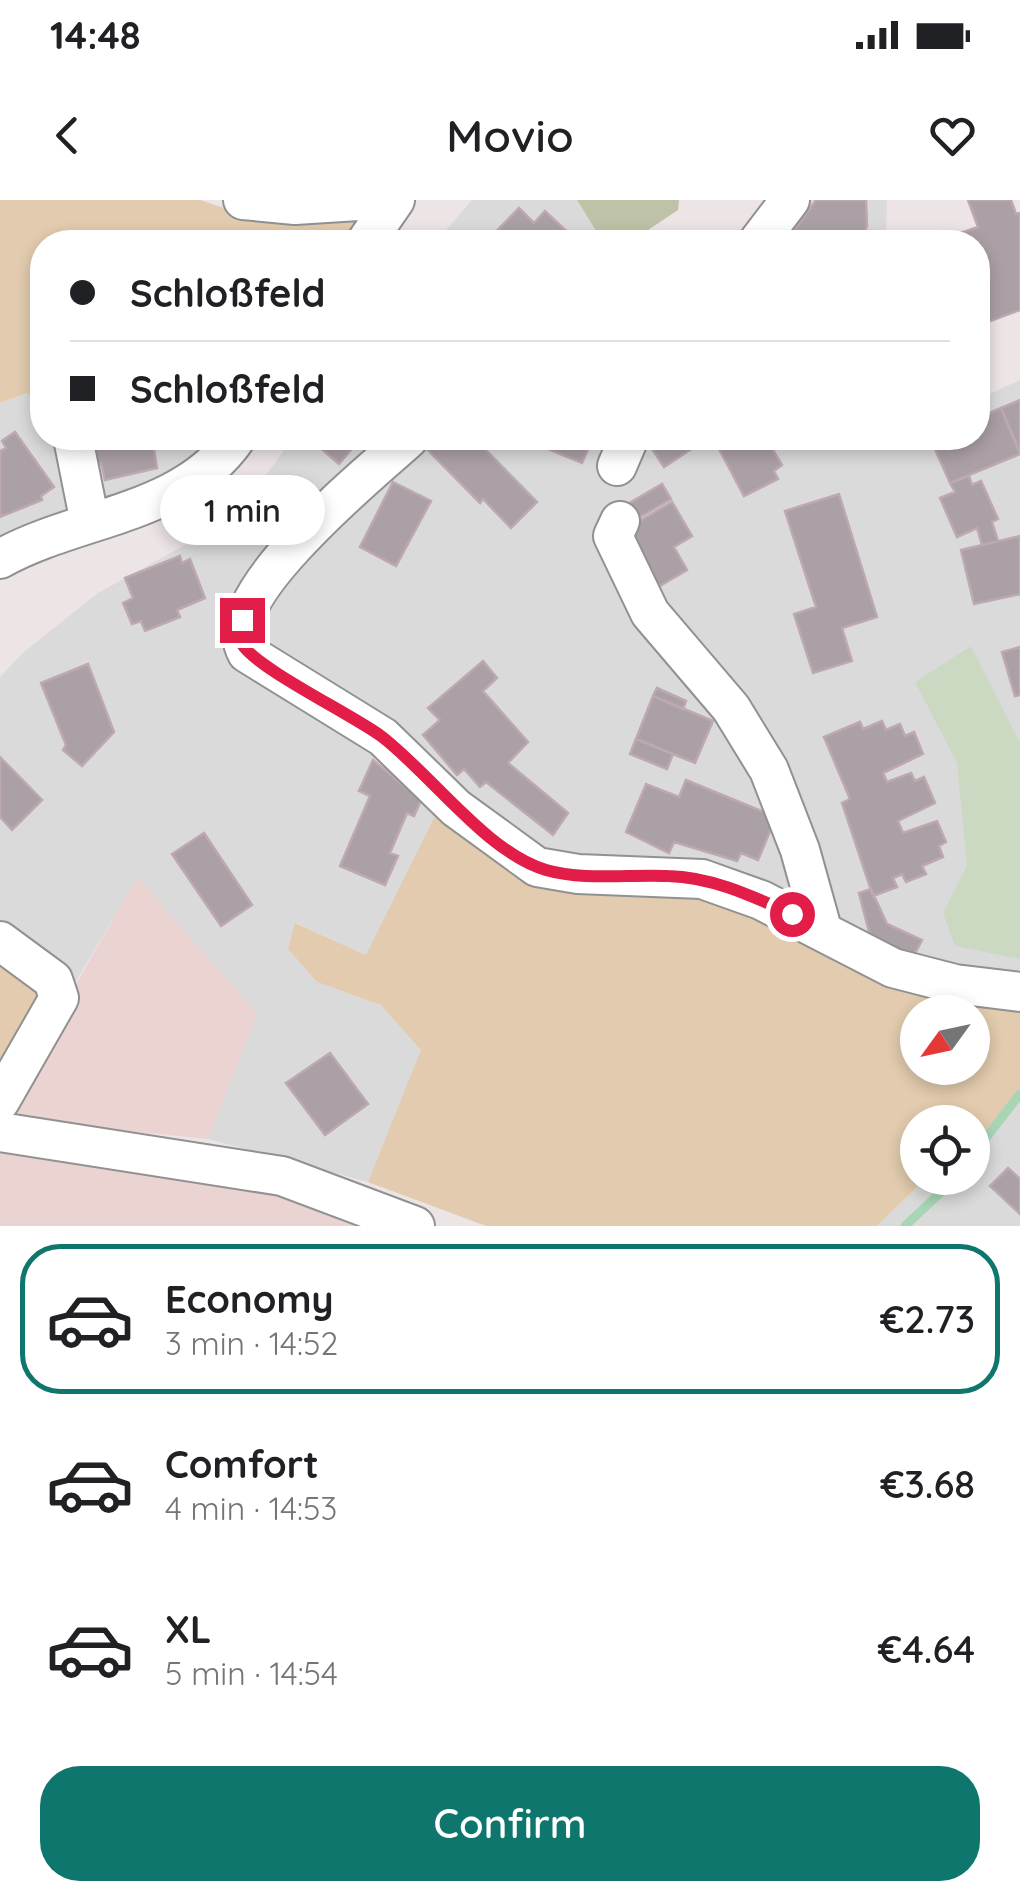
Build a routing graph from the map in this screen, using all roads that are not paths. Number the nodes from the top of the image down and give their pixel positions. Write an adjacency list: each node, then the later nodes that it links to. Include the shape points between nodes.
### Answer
1 (243, 200): 2 (street)
2 (374, 200)
3 (394, 200): 5 (street)
4 (790, 200): 6 (street)
5 (374, 230)
6 (767, 230)
7 (75, 450): 11 (street)
8 (226, 450): 11 (street, via 178,488)
9 (397, 450): 13 (street, via 268,574 242,620 247,653 382,737 456,808 536,867 702,879)
10 (620, 521): 13 (street, via 613,536 650,613 732,708 769,770)
11 (90, 523): 12 (street)
12 (0, 559)
13 (822, 929): 15 (street, via 922,978)
14 (0, 941): 16 (street, via 53,980 58,998)
15 (1020, 992)
16 (0, 1101)
17 (0, 1132): 18 (street, via 282,1176)
18 (415, 1226)

